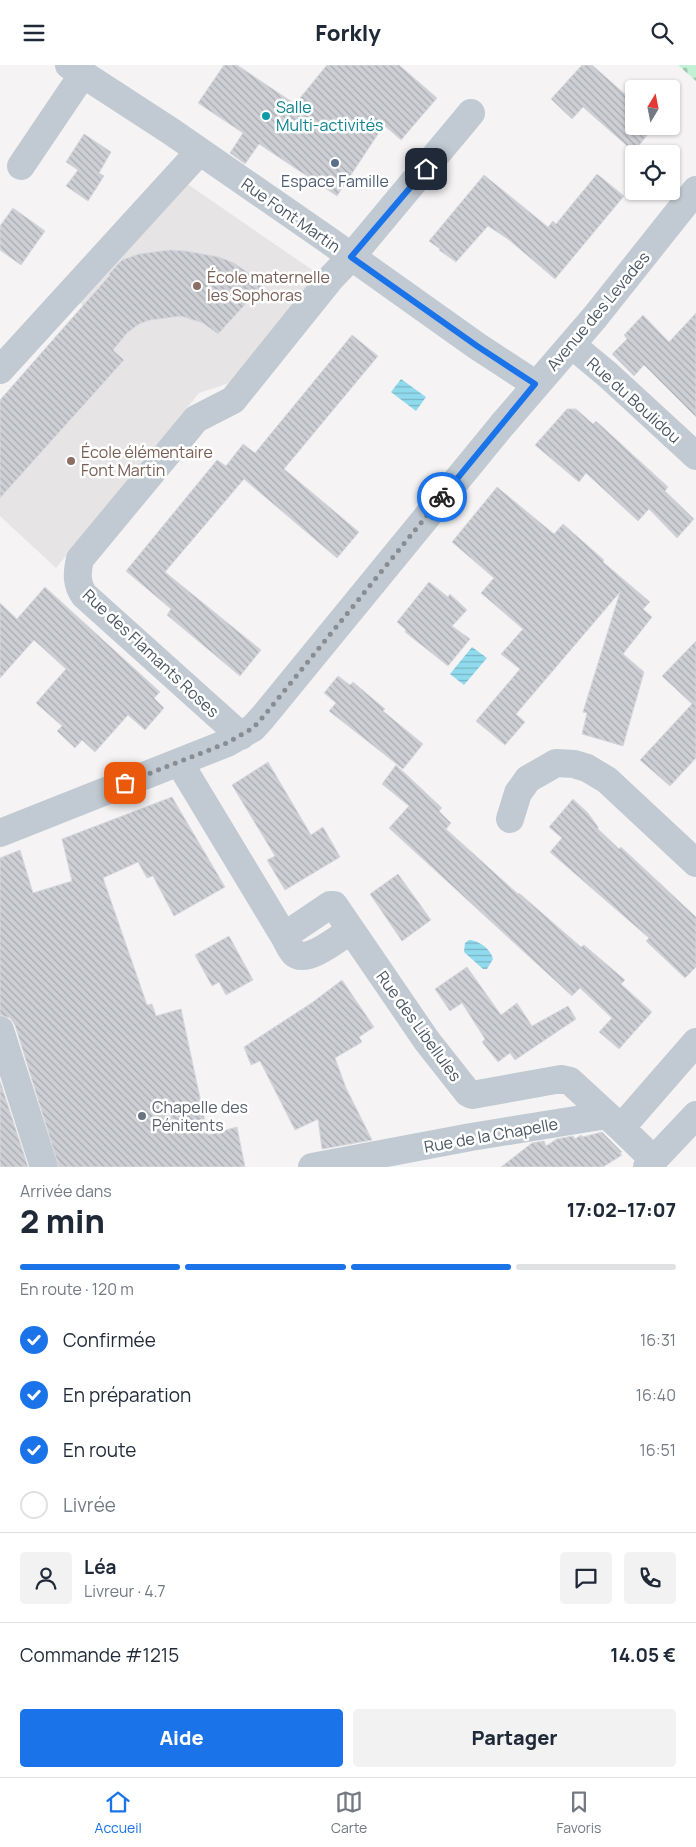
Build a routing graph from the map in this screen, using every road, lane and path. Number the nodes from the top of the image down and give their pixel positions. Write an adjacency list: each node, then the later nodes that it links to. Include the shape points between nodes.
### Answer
1 (76, 70): 3 (street, Rue Font Martin); 4 (street)
2 (470, 113): 6 (street, Rue des Flamants Roses)
3 (199, 152): 6 (street, Rue Font Martin); 8 (street)
4 (21, 166)
5 (696, 190): 7 (street, Avenue des Levades)
6 (351, 257): 9 (street, Rue Font Martin); 11 (street, Rue des Flamants Roses, via 233,400 196,419 82,555 79,564 78,579 84,595)
7 (572, 345): 9 (street, Avenue des Levades); 10 (street, Rue du Boulidou)
8 (0, 370)
9 (535, 384): 11 (street, Avenue des Levades, via 263,717)
10 (696, 456)
11 (241, 736): 12 (street, Avenue des Levades)
12 (179, 762): 14 (street, Avenue des Levades); 19 (street, Rue des Libellules, via 284,936 334,905 427,1041 468,1093 472,1095 561,1079 570,1081)
13 (510, 819): 15 (street, via 518,793 528,779 556,763 574,764 607,781)
14 (0, 833)
15 (696, 863)
16 (0, 1030): 21 (street)
17 (696, 1042): 19 (street)
18 (696, 1115): 20 (street)
19 (614, 1121): 20 (street); 22 (street, Rue de la Chapelle, via 420,1147)
20 (650, 1164)
21 (44, 1167)
22 (312, 1167)

